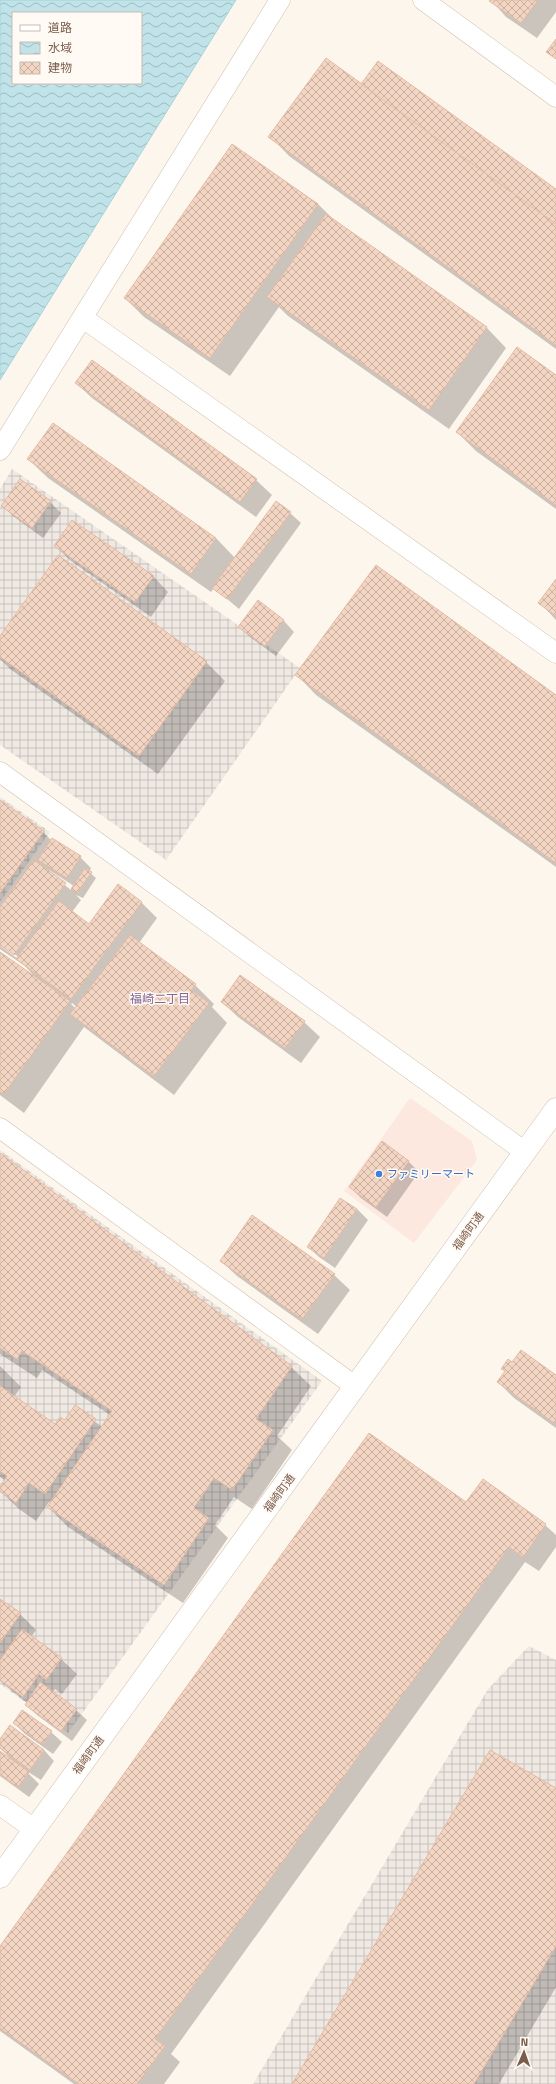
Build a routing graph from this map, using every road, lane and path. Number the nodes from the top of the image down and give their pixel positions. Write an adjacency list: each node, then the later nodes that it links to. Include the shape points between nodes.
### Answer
1 (280, 0): 4 (street)
2 (423, 0): 3 (street)
3 (556, 97)
4 (84, 318): 5 (street); 6 (street)
5 (0, 450)
6 (556, 653)
7 (0, 772): 10 (street)
8 (556, 1109): 10 (street, 福崎町通)
9 (0, 1128): 11 (street)
10 (525, 1152): 11 (street, 福崎町通)
11 (356, 1387): 13 (street, 福崎町通)
12 (0, 1805): 13 (street)
13 (34, 1829): 14 (street, 福崎町通)
14 (0, 1877)

